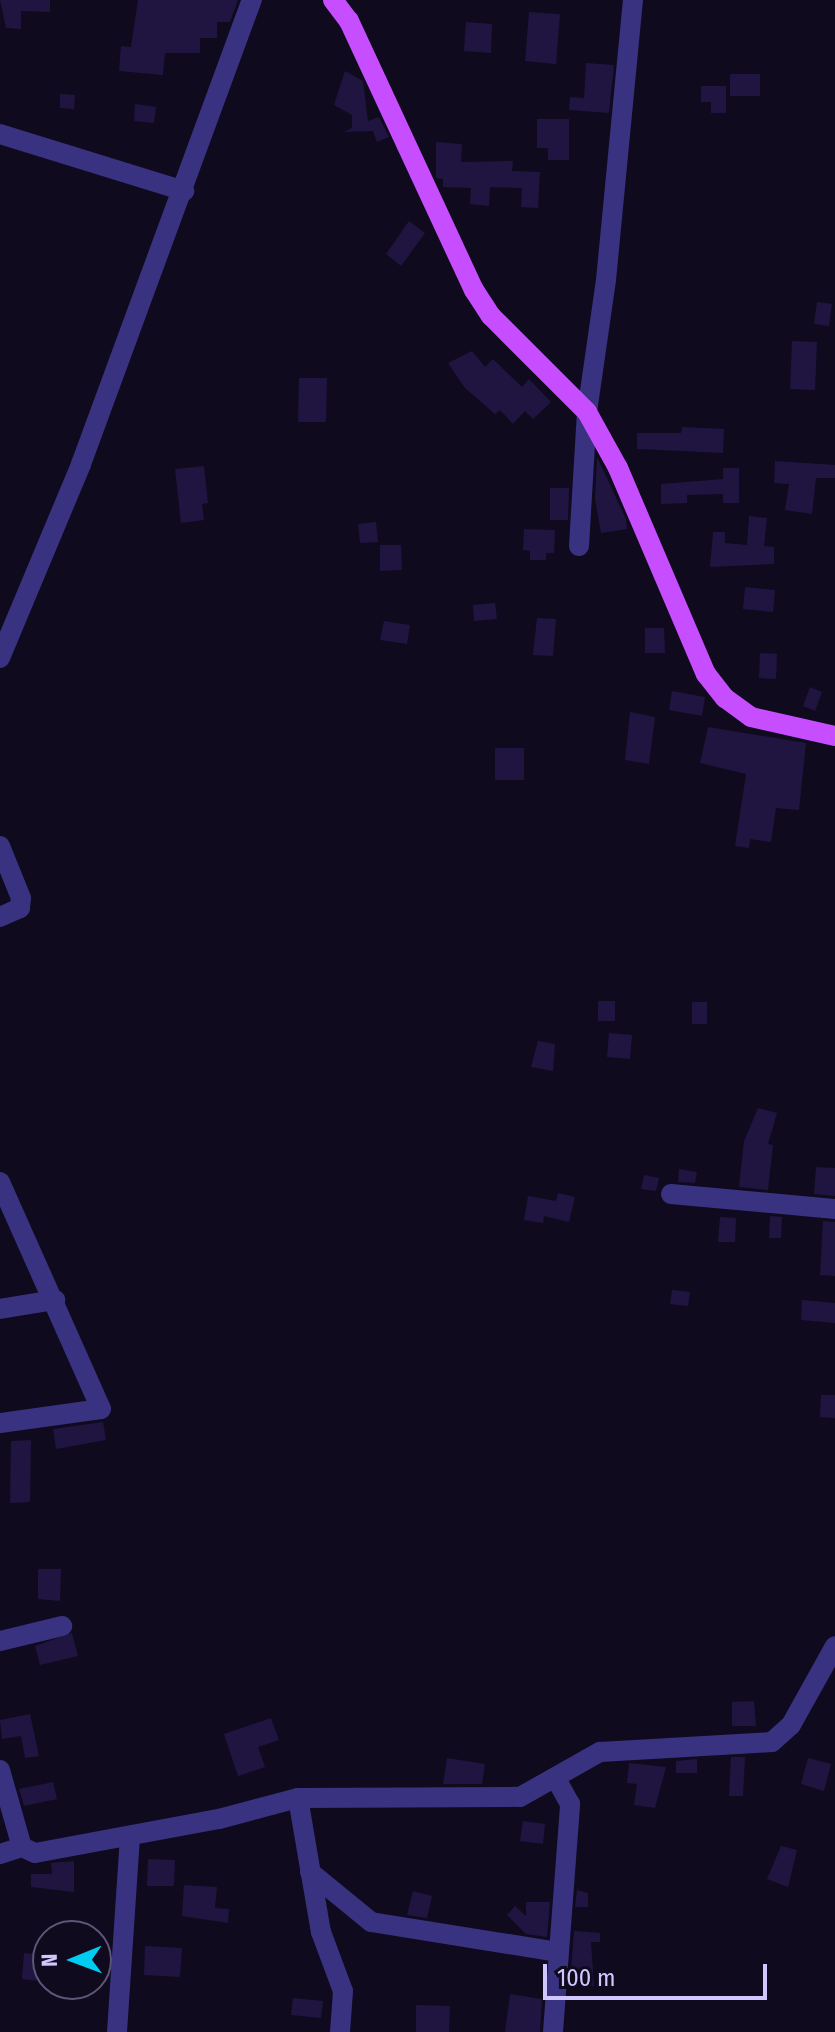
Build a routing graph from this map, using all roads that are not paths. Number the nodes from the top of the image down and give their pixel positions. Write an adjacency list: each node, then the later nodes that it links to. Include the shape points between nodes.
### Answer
1 (252, 0): 5 (street)
2 (333, 0): 6 (main road, via 349,21 474,290 491,316)
3 (633, 0): 6 (street, via 606,280)
4 (0, 134): 5 (street)
5 (184, 191): 8 (street, via 81,464)
6 (587, 412): 7 (street); 9 (main road, via 618,468 699,660 715,686 737,708 765,723)
7 (579, 546)
8 (0, 658)
9 (835, 736)
10 (0, 846): 11 (street, via 21,898 20,908)
11 (0, 917)
12 (2, 1194): 15 (street)
13 (671, 1194): 14 (street)
14 (835, 1209)
15 (55, 1300): 16 (street); 17 (street, via 101,1409)
16 (0, 1309)
17 (0, 1423)
18 (62, 1626): 19 (street)
19 (0, 1641)
20 (835, 1646): 22 (street, via 791,1725 772,1742 600,1752)
21 (0, 1770): 25 (street)
22 (556, 1779): 23 (street, via 520,1797 484,1801); 28 (street, via 570,1804)
23 (298, 1798): 24 (street); 27 (street)
24 (130, 1836): 25 (street, via 35,1853); 29 (street)
25 (22, 1847): 26 (street)
26 (0, 1854)
27 (310, 1872): 28 (street, via 371,1922); 30 (street, via 321,1932 343,1991)
28 (559, 1952): 31 (street)
29 (117, 2032)
30 (340, 2032)
31 (553, 2032)

